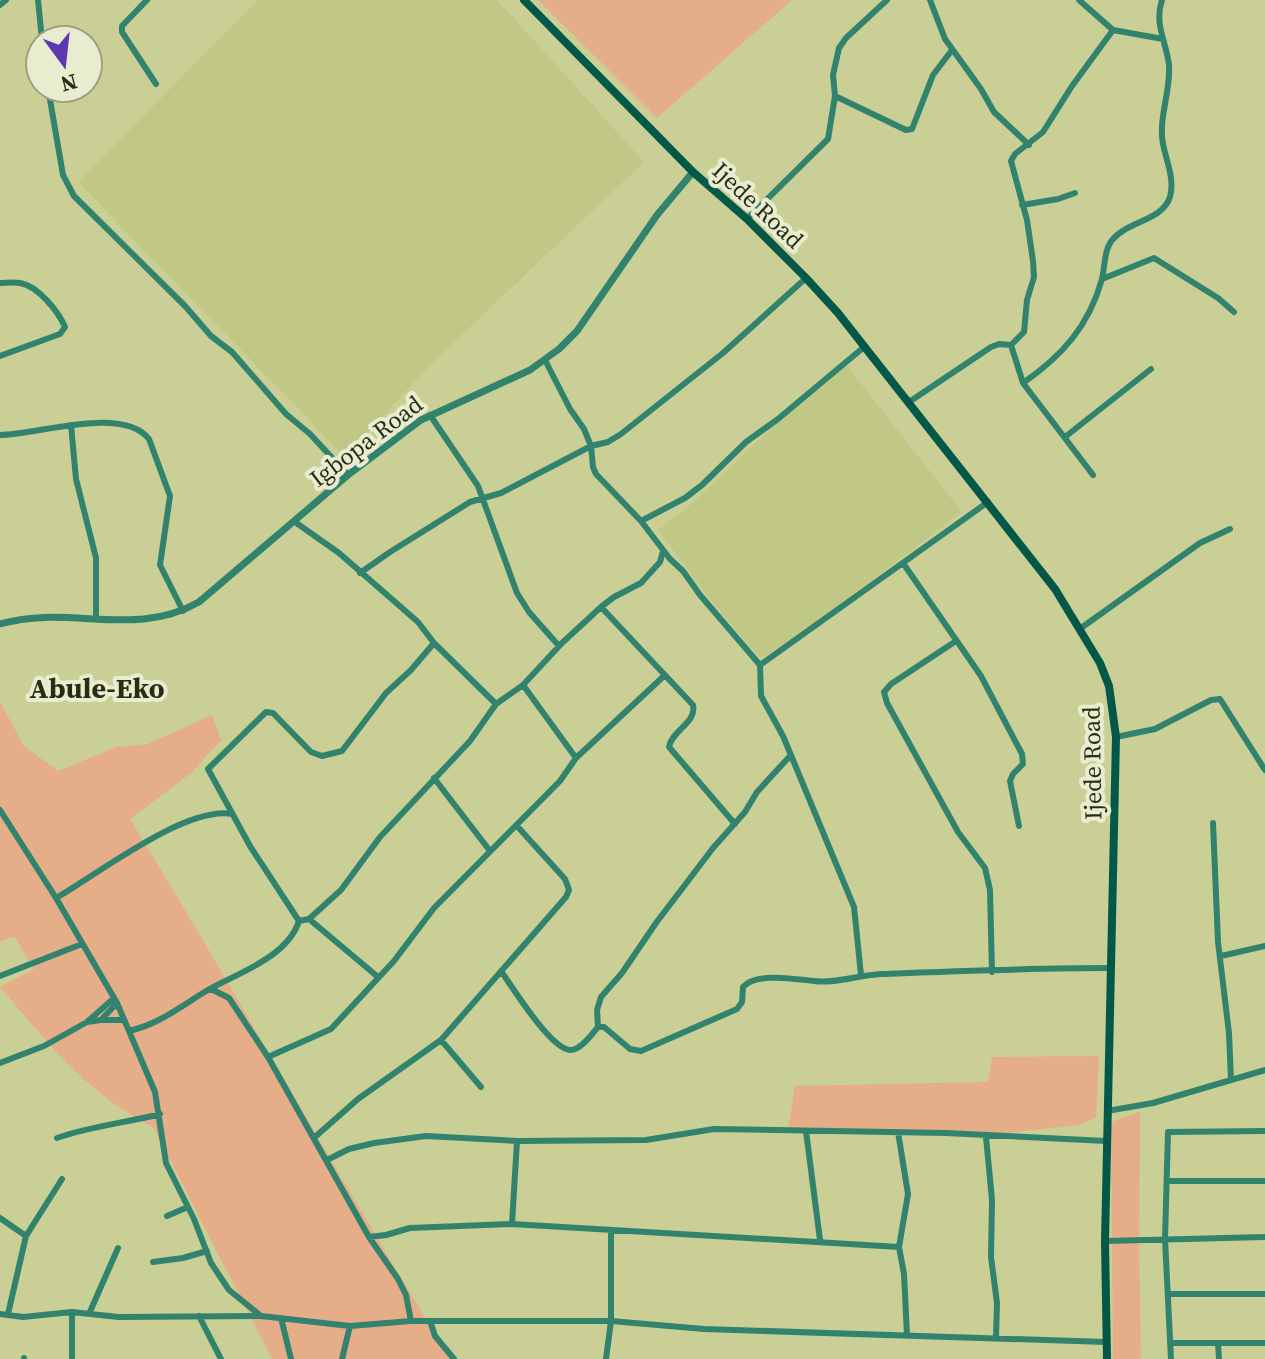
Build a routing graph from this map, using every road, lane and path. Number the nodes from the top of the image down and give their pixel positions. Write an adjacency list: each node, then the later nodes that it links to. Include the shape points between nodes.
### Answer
1 (6, 0): 9 (street)
2 (38, 0): 10 (street)
3 (147, 0): 14 (street, via 122,32)
4 (524, 0): 18 (main road, Ijede Road)
5 (887, 0): 15 (street, via 839,48)
6 (930, 0): 13 (street)
7 (1079, 0): 11 (street)
8 (1162, 0): 12 (street, via 1158,13)
9 (0, 5)
10 (40, 24)
11 (1113, 30): 12 (street); 17 (street)
12 (1163, 39): 23 (street, via 1169,64 1163,141 1170,196 1158,213 1127,226 1111,241)
13 (952, 50): 15 (street, via 933,75 912,129); 17 (street, via 994,112)
14 (156, 84)
15 (835, 96): 21 (street, via 828,139)
16 (51, 104): 38 (street, via 63,175 74,196)
17 (1029, 145): 20 (street, via 1011,161)
18 (693, 172): 21 (main road, Ijede Road); 29 (street, Igbopa Road, via 577,331)
19 (1075, 193): 20 (street)
20 (1022, 205): 26 (street, via 1034,277 1026,327)
21 (747, 219): 22 (main road, Ijede Road)
22 (806, 278): 27 (main road, Ijede Road); 37 (street, via 621,434)
23 (1102, 279): 25 (street, via 1154,258); 31 (street, via 1072,342)
24 (0, 283): 28 (street, via 34,290 65,327 60,334)
25 (1234, 312)
26 (1011, 345): 31 (street); 32 (street, via 991,347)
27 (864, 347): 32 (main road, Ijede Road); 42 (street, via 746,442 702,485)
28 (0, 356)
29 (545, 360): 33 (street, Igbopa Road); 37 (street)
30 (1151, 369): 36 (street)
31 (1023, 383): 36 (street)
32 (909, 402): 41 (main road, Ijede Road)
33 (430, 415): 38 (street, Igbopa Road); 40 (street)
34 (71, 425): 35 (street); 51 (street, via 122,425 149,439 170,496 160,565); 52 (street, via 76,479 96,558)
35 (0, 435)
36 (1065, 437): 39 (street)
37 (591, 446): 40 (street); 42 (street, via 596,474)
38 (348, 475): 43 (street, Igbopa Road)
39 (1093, 475)
40 (482, 499): 49 (street); 57 (street, via 517,593)
41 (988, 501): 48 (street); 54 (main road, Ijede Road)
42 (641, 521): 45 (street)
43 (295, 522): 49 (street); 51 (street, Igbopa Road)
44 (1230, 529): 54 (street, via 1200,543)
45 (663, 551): 46 (street); 47 (street)
46 (670, 559): 47 (street); 58 (street)
47 (660, 562): 50 (street, via 641,583)
48 (903, 563): 55 (street); 58 (street)
49 (360, 573): 56 (street, via 418,622)
50 (601, 607): 57 (street); 59 (street)
51 (183, 611): 52 (street, Igbopa Road, via 139,621)
52 (96, 618): 53 (street, Igbopa Road)
53 (1, 620)
54 (1081, 628): 62 (main road, Ijede Road, via 1109,686)
55 (956, 641): 72 (street, via 981,676 1024,759 1010,781); 82 (street, via 884,692 958,832 985,868)
56 (434, 643): 61 (street); 68 (street, via 386,693 342,751 322,756 311,752 273,713 262,714 208,769)
57 (559, 646): 60 (street)
58 (760, 665): 63 (street, via 761,696)
59 (665, 675): 64 (street); 70 (street, via 694,709 669,747)
60 (523, 685): 61 (street); 64 (street)
61 (496, 704): 66 (street)
62 (1116, 737): 65 (street, via 1155,729 1220,699); 80 (main road, Ijede Road)
63 (790, 756): 70 (street); 83 (street, via 854,907)
64 (576, 758): 71 (street)
65 (1265, 770)
66 (434, 778): 73 (street); 75 (street, via 341,890)
67 (0, 810): 74 (street)
68 (232, 814): 74 (street, via 196,817); 76 (street)
69 (1213, 823): 79 (street)
70 (735, 824): 91 (street, via 601,997)
71 (517, 826): 73 (street); 81 (street, via 569,890)
72 (1019, 826)
73 (490, 851): 85 (street)
74 (56, 898): 77 (street)
75 (309, 919): 76 (street); 85 (street)
76 (299, 921): 86 (street, via 273,953)
77 (82, 944): 84 (street); 87 (street)
78 (1265, 946): 79 (street)
79 (1221, 956): 97 (street)
80 (1110, 968): 82 (street); 99 (main road, Ijede Road)
81 (501, 971): 91 (street, via 545,1033 563,1047 577,1048); 93 (street)
82 (992, 972): 83 (street)
83 (861, 975): 91 (street, via 815,982 748,981 737,1009 641,1051)
84 (0, 976)
85 (378, 977): 94 (street, via 331,1029)
86 (211, 989): 92 (street, via 158,1022); 94 (street, via 236,1006)
87 (115, 1001): 88 (street); 89 (street); 90 (street)
88 (101, 1020): 89 (street); 90 (street)
89 (124, 1020): 92 (street)
90 (87, 1022): 95 (street)
91 (598, 1027)
92 (129, 1031): 100 (street)
93 (441, 1040): 98 (street); 104 (street)
94 (268, 1057): 104 (street)
95 (0, 1063)
96 (1265, 1070): 97 (street)
97 (1231, 1080): 99 (street)
98 (481, 1087)
99 (1107, 1111): 108 (main road, Ijede Road)
100 (160, 1114): 106 (street); 113 (street, via 166,1163)
101 (806, 1131): 103 (street); 107 (street, via 714,1129 661,1139); 122 (street)
102 (1265, 1131): 111 (street, via 1168,1132)
103 (898, 1132): 105 (street); 124 (street, via 908,1194)
104 (315, 1137): 109 (street)
105 (986, 1137): 108 (street); 141 (street)
106 (57, 1138)
107 (517, 1141): 109 (street, via 426,1136 349,1149); 116 (street)
108 (1106, 1141): 123 (main road, Ijede Road)
109 (327, 1160): 119 (street)
110 (62, 1179): 118 (street)
111 (1167, 1181): 112 (street); 121 (street)
112 (1265, 1181)
113 (188, 1207): 114 (street); 126 (street)
114 (167, 1216)
115 (0, 1218): 118 (street)
116 (512, 1224): 117 (street); 119 (street, via 410,1228)
117 (611, 1231): 122 (street); 138 (street)
118 (26, 1236): 131 (street)
119 (369, 1237): 136 (street, via 398,1279)
120 (1265, 1237): 121 (street)
121 (1165, 1239): 123 (street); 128 (street)
122 (820, 1240): 124 (street)
123 (1105, 1241): 142 (main road, Ijede Road)
124 (899, 1247): 140 (street)
125 (118, 1248): 132 (street)
126 (207, 1251): 127 (street); 134 (street, via 229,1290)
127 (153, 1262)
128 (1168, 1294): 129 (street); 143 (street)
129 (1265, 1294)
130 (72, 1312): 131 (street); 132 (street); 146 (street)
131 (4, 1314)
132 (89, 1314): 133 (street)
133 (199, 1316): 134 (street); 147 (street)
134 (261, 1316): 135 (street)
135 (281, 1318): 139 (street); 148 (street)
136 (411, 1321): 137 (street); 139 (street)
137 (430, 1321): 138 (street); 150 (street)
138 (611, 1321): 140 (street); 151 (street)
139 (350, 1326): 149 (street)
140 (907, 1335): 141 (street)
141 (996, 1338): 142 (street)
142 (1106, 1342): 152 (main road, Ijede Road)
143 (1170, 1343): 144 (street); 153 (street)
144 (1218, 1343): 145 (street); 154 (street)
145 (1265, 1343)
146 (72, 1359)
147 (221, 1359)
148 (291, 1359)
149 (342, 1359)
150 (454, 1359)
151 (606, 1359)
152 (1107, 1359)
153 (1171, 1359)
154 (1219, 1359)

